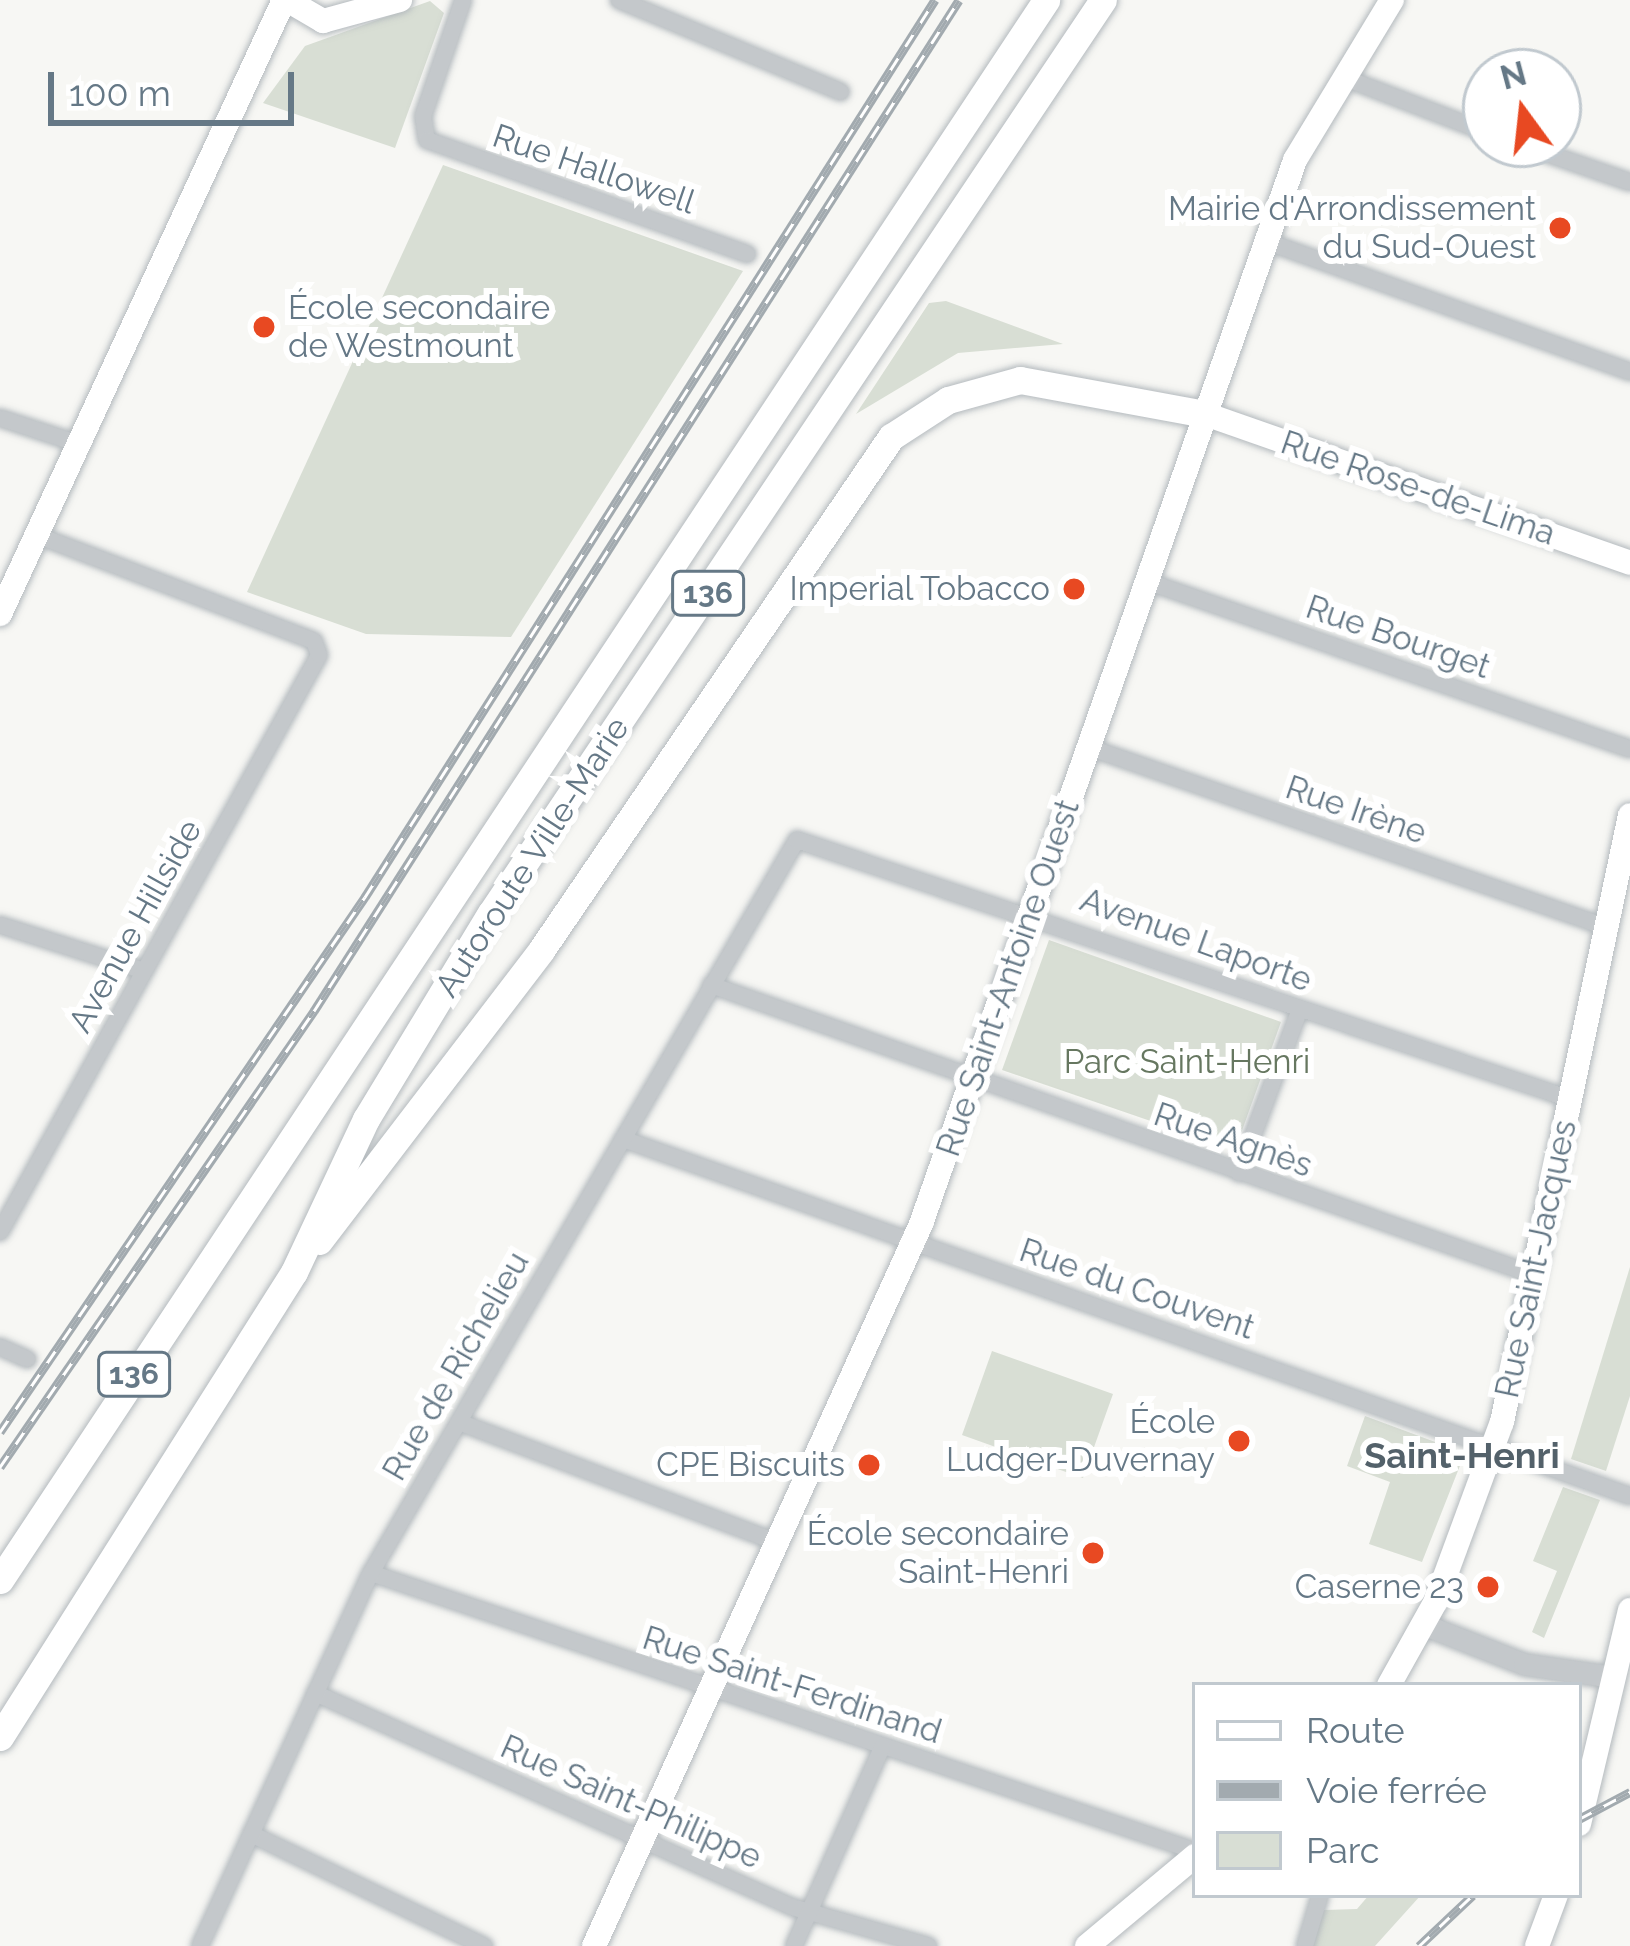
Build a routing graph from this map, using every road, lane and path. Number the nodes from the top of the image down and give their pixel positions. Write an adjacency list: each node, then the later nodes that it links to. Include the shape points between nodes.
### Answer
1 (286, 0): 2 (main road, via 323,21); 18 (main road)
2 (400, 0)
3 (463, 0): 14 (street, Rue Hallowell, via 423,135)
4 (620, 0): 9 (street)
5 (1046, 0): 48 (highway, Autoroute Ville-Marie / 136)
6 (1103, 0): 39 (highway, Autoroute Ville-Marie / 136, via 482,927 366,1119)
7 (1393, 0): 8 (main road, Rue Saint-Antoine Ouest)
8 (1345, 78): 10 (street); 13 (main road, Rue Saint-Antoine Ouest, via 1299,152)
9 (841, 92)
10 (1462, 123)
11 (1582, 165): 12 (street)
12 (1630, 182)
13 (1265, 241): 15 (street); 16 (main road, Rue Saint-Antoine Ouest)
14 (748, 254)
15 (1630, 372)
16 (1205, 414): 20 (main road, Rue Rose-de-Lima); 21 (main road, Rue Saint-Antoine Ouest); 39 (highway, via 1020,380 948,400 891,437 542,949)
17 (0, 418): 18 (street)
18 (79, 444): 19 (main road)
19 (37, 536): 22 (main road); 30 (street, Avenue Hillside, via 319,648)
20 (1630, 563)
21 (1146, 581): 23 (main road, Rue Saint-Antoine Ouest); 24 (street, Rue Bourget)
22 (0, 614)
23 (1088, 747): 27 (main road, Rue Saint-Antoine Ouest); 29 (street, Rue Irène)
24 (1630, 748)
25 (1630, 815): 29 (main road, Rue Saint-Jacques)
26 (803, 838): 27 (street, Avenue Laporte); 31 (street, Rue de Richelieu)
27 (1030, 913): 32 (street, Avenue Laporte); 33 (main road, Rue Saint-Antoine Ouest)
28 (0, 925): 30 (street)
29 (1606, 927): 34 (main road, Rue Saint-Jacques)
30 (144, 971): 37 (street, Avenue Hillside)
31 (711, 986): 33 (street, Rue Agnès); 35 (street, Rue de Richelieu)
32 (1300, 1009): 34 (street, Avenue Laporte); 36 (street)
33 (973, 1080): 36 (street, Rue Agnès); 38 (main road, Rue Saint-Antoine Ouest)
34 (1570, 1099): 40 (main road, Rue Saint-Jacques)
35 (623, 1139): 38 (street, Rue du Couvent); 43 (street, Rue de Richelieu)
36 (1239, 1173): 40 (street, Rue Agnès)
37 (0, 1232)
38 (912, 1240): 44 (street, Rue du Couvent); 46 (main road, Rue Saint-Antoine Ouest)
39 (294, 1272): 56 (highway, Autoroute Ville-Marie / 136)
40 (1534, 1275): 44 (main road, Rue Saint-Jacques)
41 (0, 1347): 42 (street)
42 (26, 1359)
43 (459, 1422): 46 (street); 47 (street, Rue de Richelieu)
44 (1495, 1447): 45 (street, Rue du Couvent); 50 (main road, Rue Saint-Jacques)
45 (1630, 1496)
46 (776, 1542): 53 (main road, Rue Saint-Antoine Ouest)
47 (370, 1574): 53 (street, Rue Saint-Ferdinand); 54 (street, Rue de Richelieu)
48 (1, 1577)
49 (1630, 1610): 51 (main road)
50 (1425, 1625): 51 (street, via 1524,1664); 52 (main road, Rue Saint-Jacques)
51 (1612, 1677): 55 (main road)
52 (1391, 1682)
53 (709, 1690): 57 (street, Rue Saint-Ferdinand); 61 (main road, Rue Saint-Antoine Ouest)
54 (315, 1693): 60 (street, Rue de Richelieu); 61 (street, Rue Saint-Philippe)
55 (1602, 1719): 58 (main road); 59 (main road)
56 (0, 1737)
57 (881, 1747): 62 (street, Rue Saint-Ferdinand); 66 (street)
58 (1582, 1773)
59 (1582, 1810)
60 (251, 1834): 67 (street, Rue de Richelieu); 68 (street)
61 (641, 1840): 66 (street, Rue Saint-Philippe); 69 (main road, Rue Saint-Antoine Ouest)
62 (1192, 1852)
63 (1192, 1856): 72 (main road)
64 (1319, 1898): 73 (street)
65 (1552, 1902): 74 (main road)
66 (809, 1912): 70 (street); 71 (street, Rue Saint-Philippe)
67 (200, 1946)
68 (484, 1946)
69 (593, 1946)
70 (794, 1946)
71 (929, 1946)
72 (1087, 1946)
73 (1305, 1946)
74 (1538, 1946)

